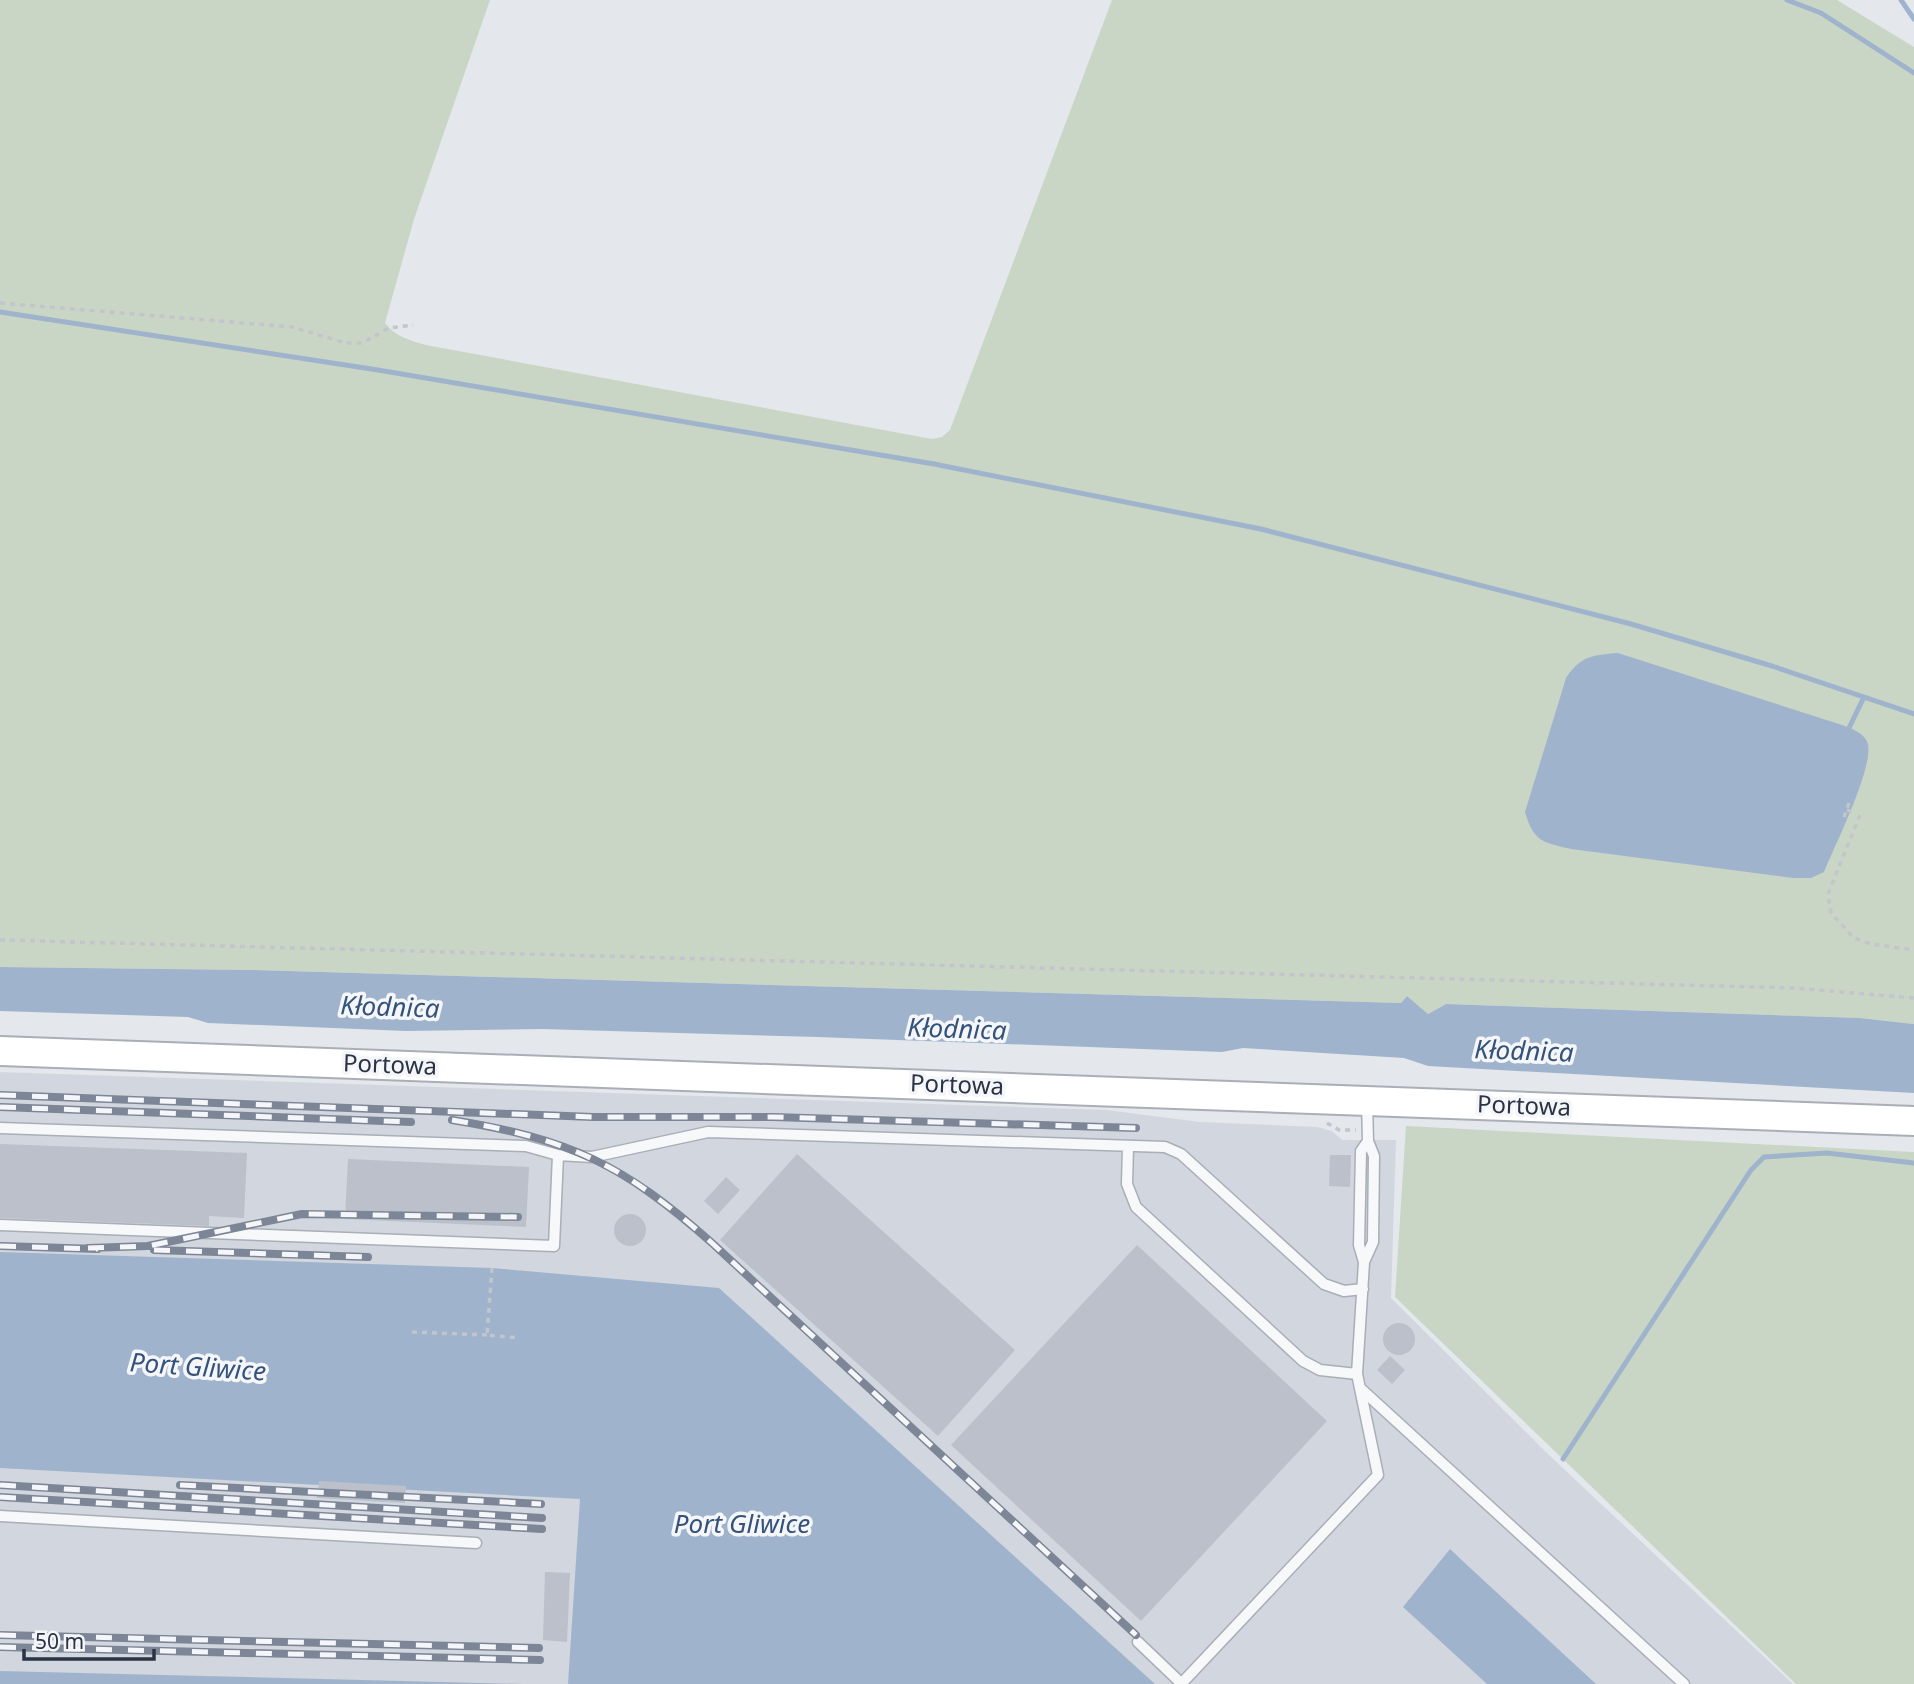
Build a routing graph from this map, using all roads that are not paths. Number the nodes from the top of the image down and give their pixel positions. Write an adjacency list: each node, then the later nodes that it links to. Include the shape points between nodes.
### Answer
1 (0, 1051): 2 (street, Portowa)
2 (1367, 1101): 3 (street, Portowa); 8 (lane, via 1368,1141 1374,1151 1373,1242 1364,1262)
3 (1914, 1121)
4 (0, 1128): 6 (lane, via 526,1146)
5 (1128, 1146): 6 (lane, via 708,1132 592,1157); 8 (lane, via 1165,1147 1181,1154 1324,1284 1344,1291); 9 (lane, via 1127,1184 1136,1207 1303,1361 1321,1370)
6 (558, 1155): 7 (lane, via 554,1246)
7 (0, 1225)
8 (1363, 1289): 9 (lane)
9 (1357, 1374): 10 (lane)
10 (1360, 1388): 14 (lane, via 1378,1475); 15 (lane)
11 (0, 1516): 12 (lane)
12 (476, 1544)
13 (1138, 1642): 14 (lane)
14 (1182, 1684)
15 (1684, 1684)

